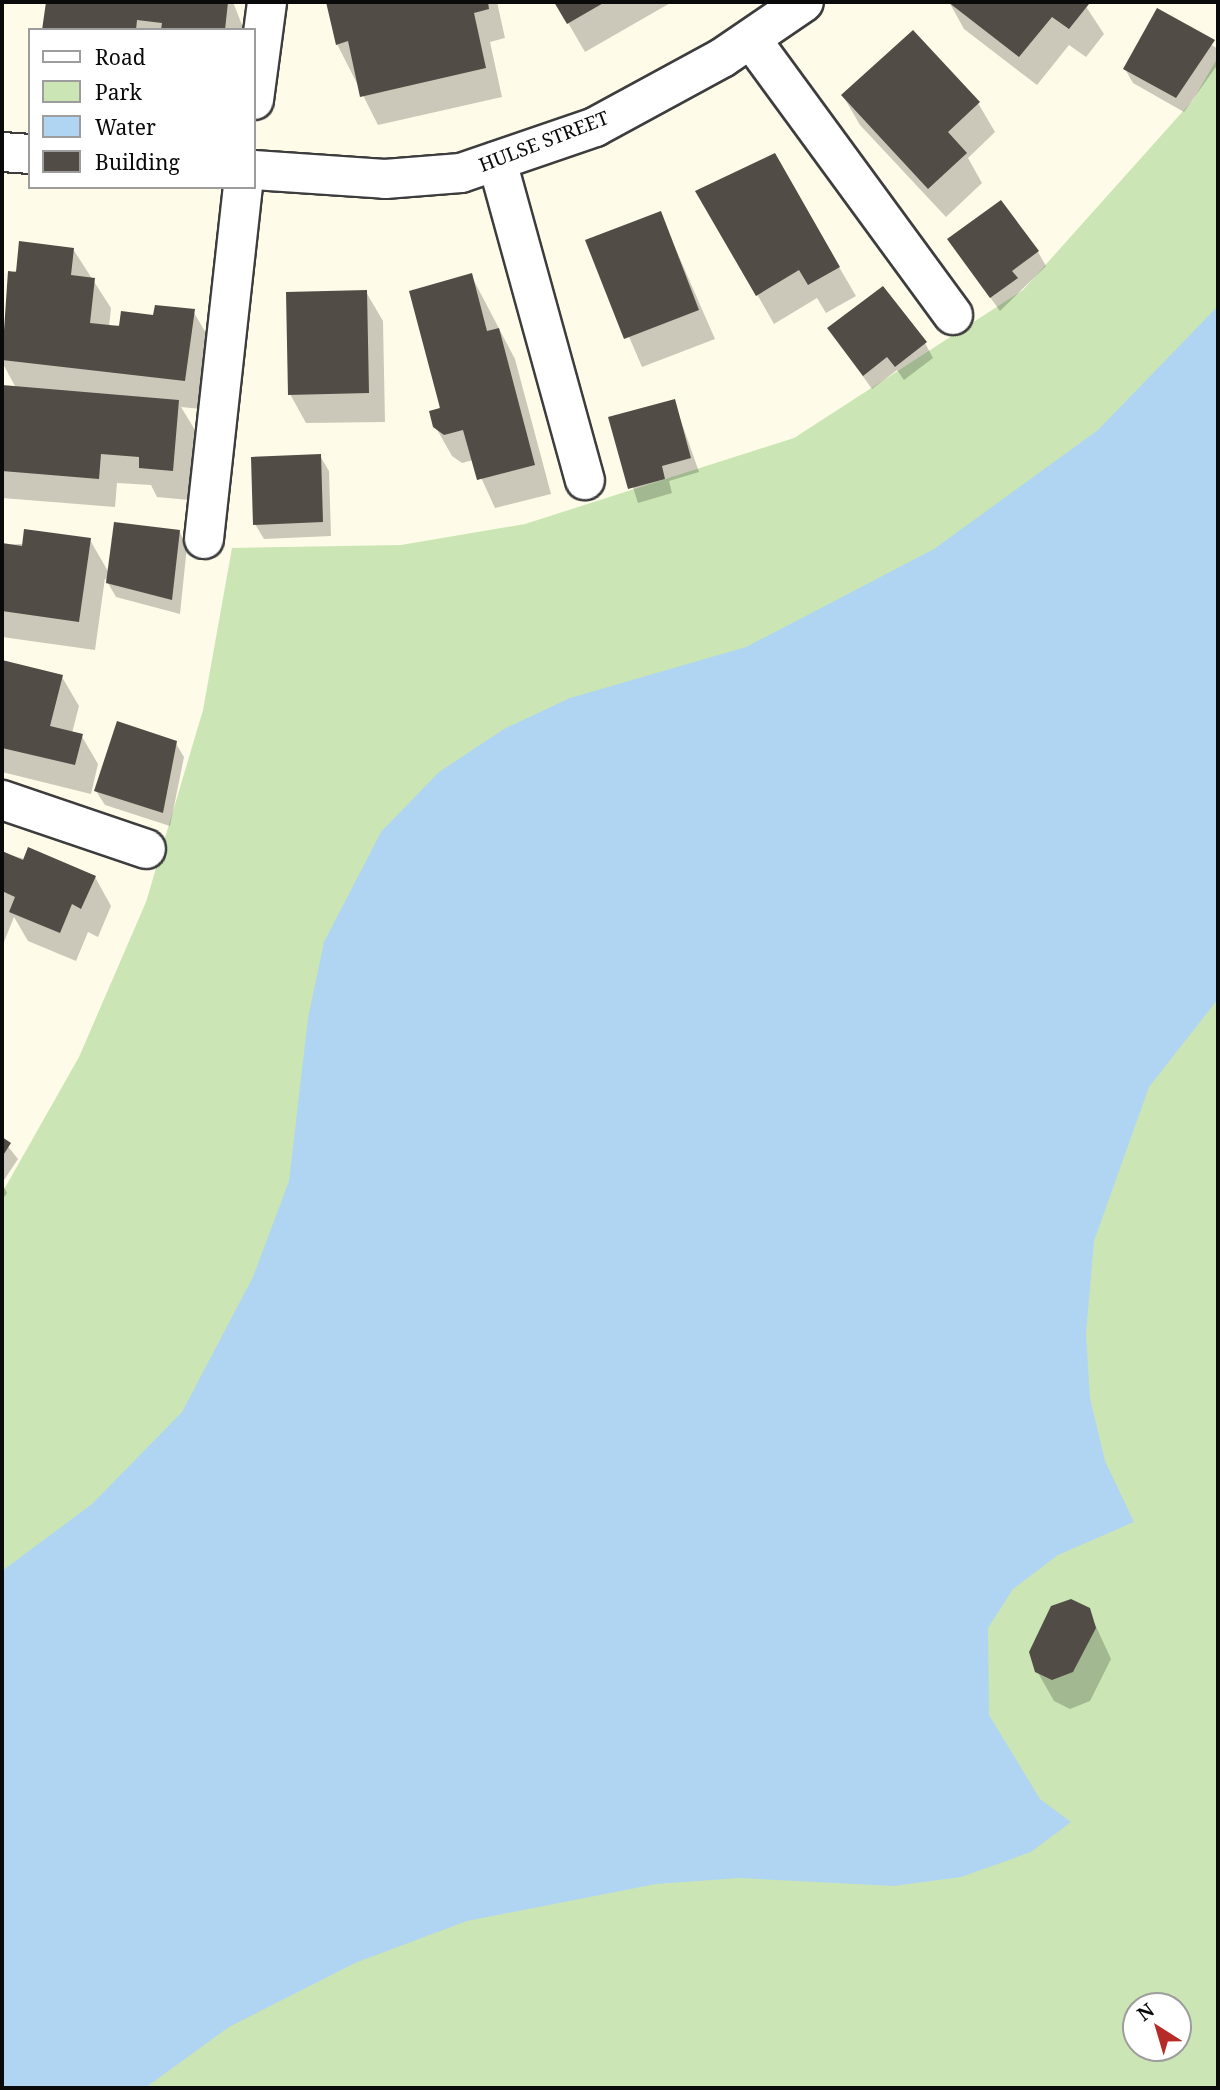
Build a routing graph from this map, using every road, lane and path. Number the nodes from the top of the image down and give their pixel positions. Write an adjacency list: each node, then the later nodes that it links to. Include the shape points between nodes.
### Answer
1 (267, 2): 4 (street)
2 (804, 2): 3 (street, HULSE STREET)
3 (751, 39): 7 (street, HULSE STREET, via 595,127); 10 (street)
4 (256, 85)
5 (2, 152): 6 (street)
6 (28, 154)
7 (496, 161): 8 (street, HULSE STREET, via 461,173 385,179); 11 (street)
8 (256, 170)
9 (243, 189): 12 (street)
10 (953, 315)
11 (584, 480)
12 (204, 539)
13 (2, 800): 14 (street)
14 (146, 849)

